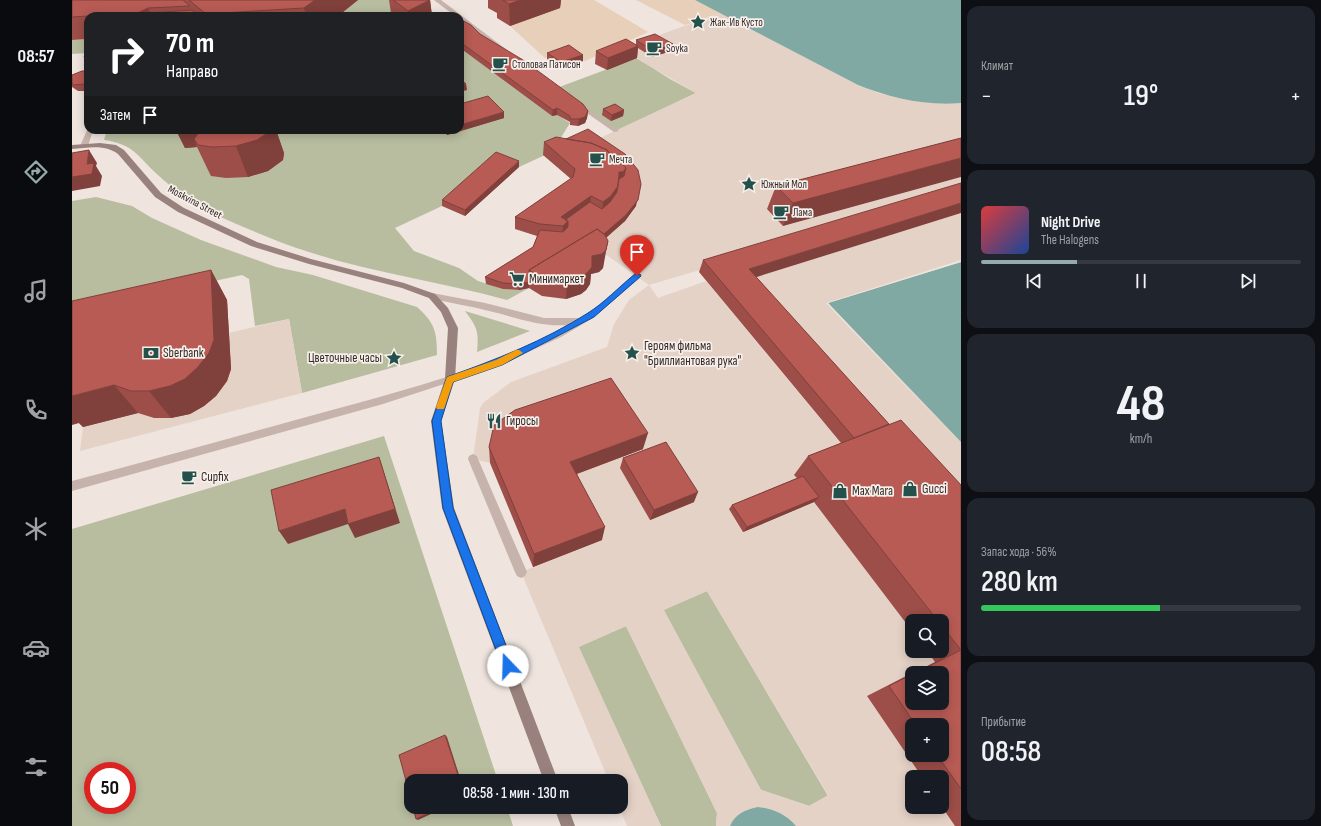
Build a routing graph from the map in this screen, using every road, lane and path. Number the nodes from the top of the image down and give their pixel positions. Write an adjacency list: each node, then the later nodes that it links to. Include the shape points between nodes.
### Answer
1 (437, 0): 2 (street)
2 (454, 12)
3 (464, 20): 4 (street)
4 (512, 56)
5 (572, 100): 6 (street)
6 (616, 131)
7 (88, 134): 8 (street)
8 (84, 146): 9 (main road, Moskvina Street); 11 (main road, Moskvina Street, via 106,146 121,152 158,195 181,210 254,244)
9 (72, 147)
10 (637, 276): 12 (street)
11 (432, 296): 12 (street, via 492,308 540,322 575,321); 13 (main road, via 445,310 453,328)
12 (592, 315): 13 (street, via 499,362)
13 (450, 379): 15 (street); 17 (main road, via 436,421 448,508)
14 (473, 459): 16 (street)
15 (72, 486)
16 (521, 572)
17 (548, 774)
18 (564, 814): 19 (main road)
19 (568, 826)

